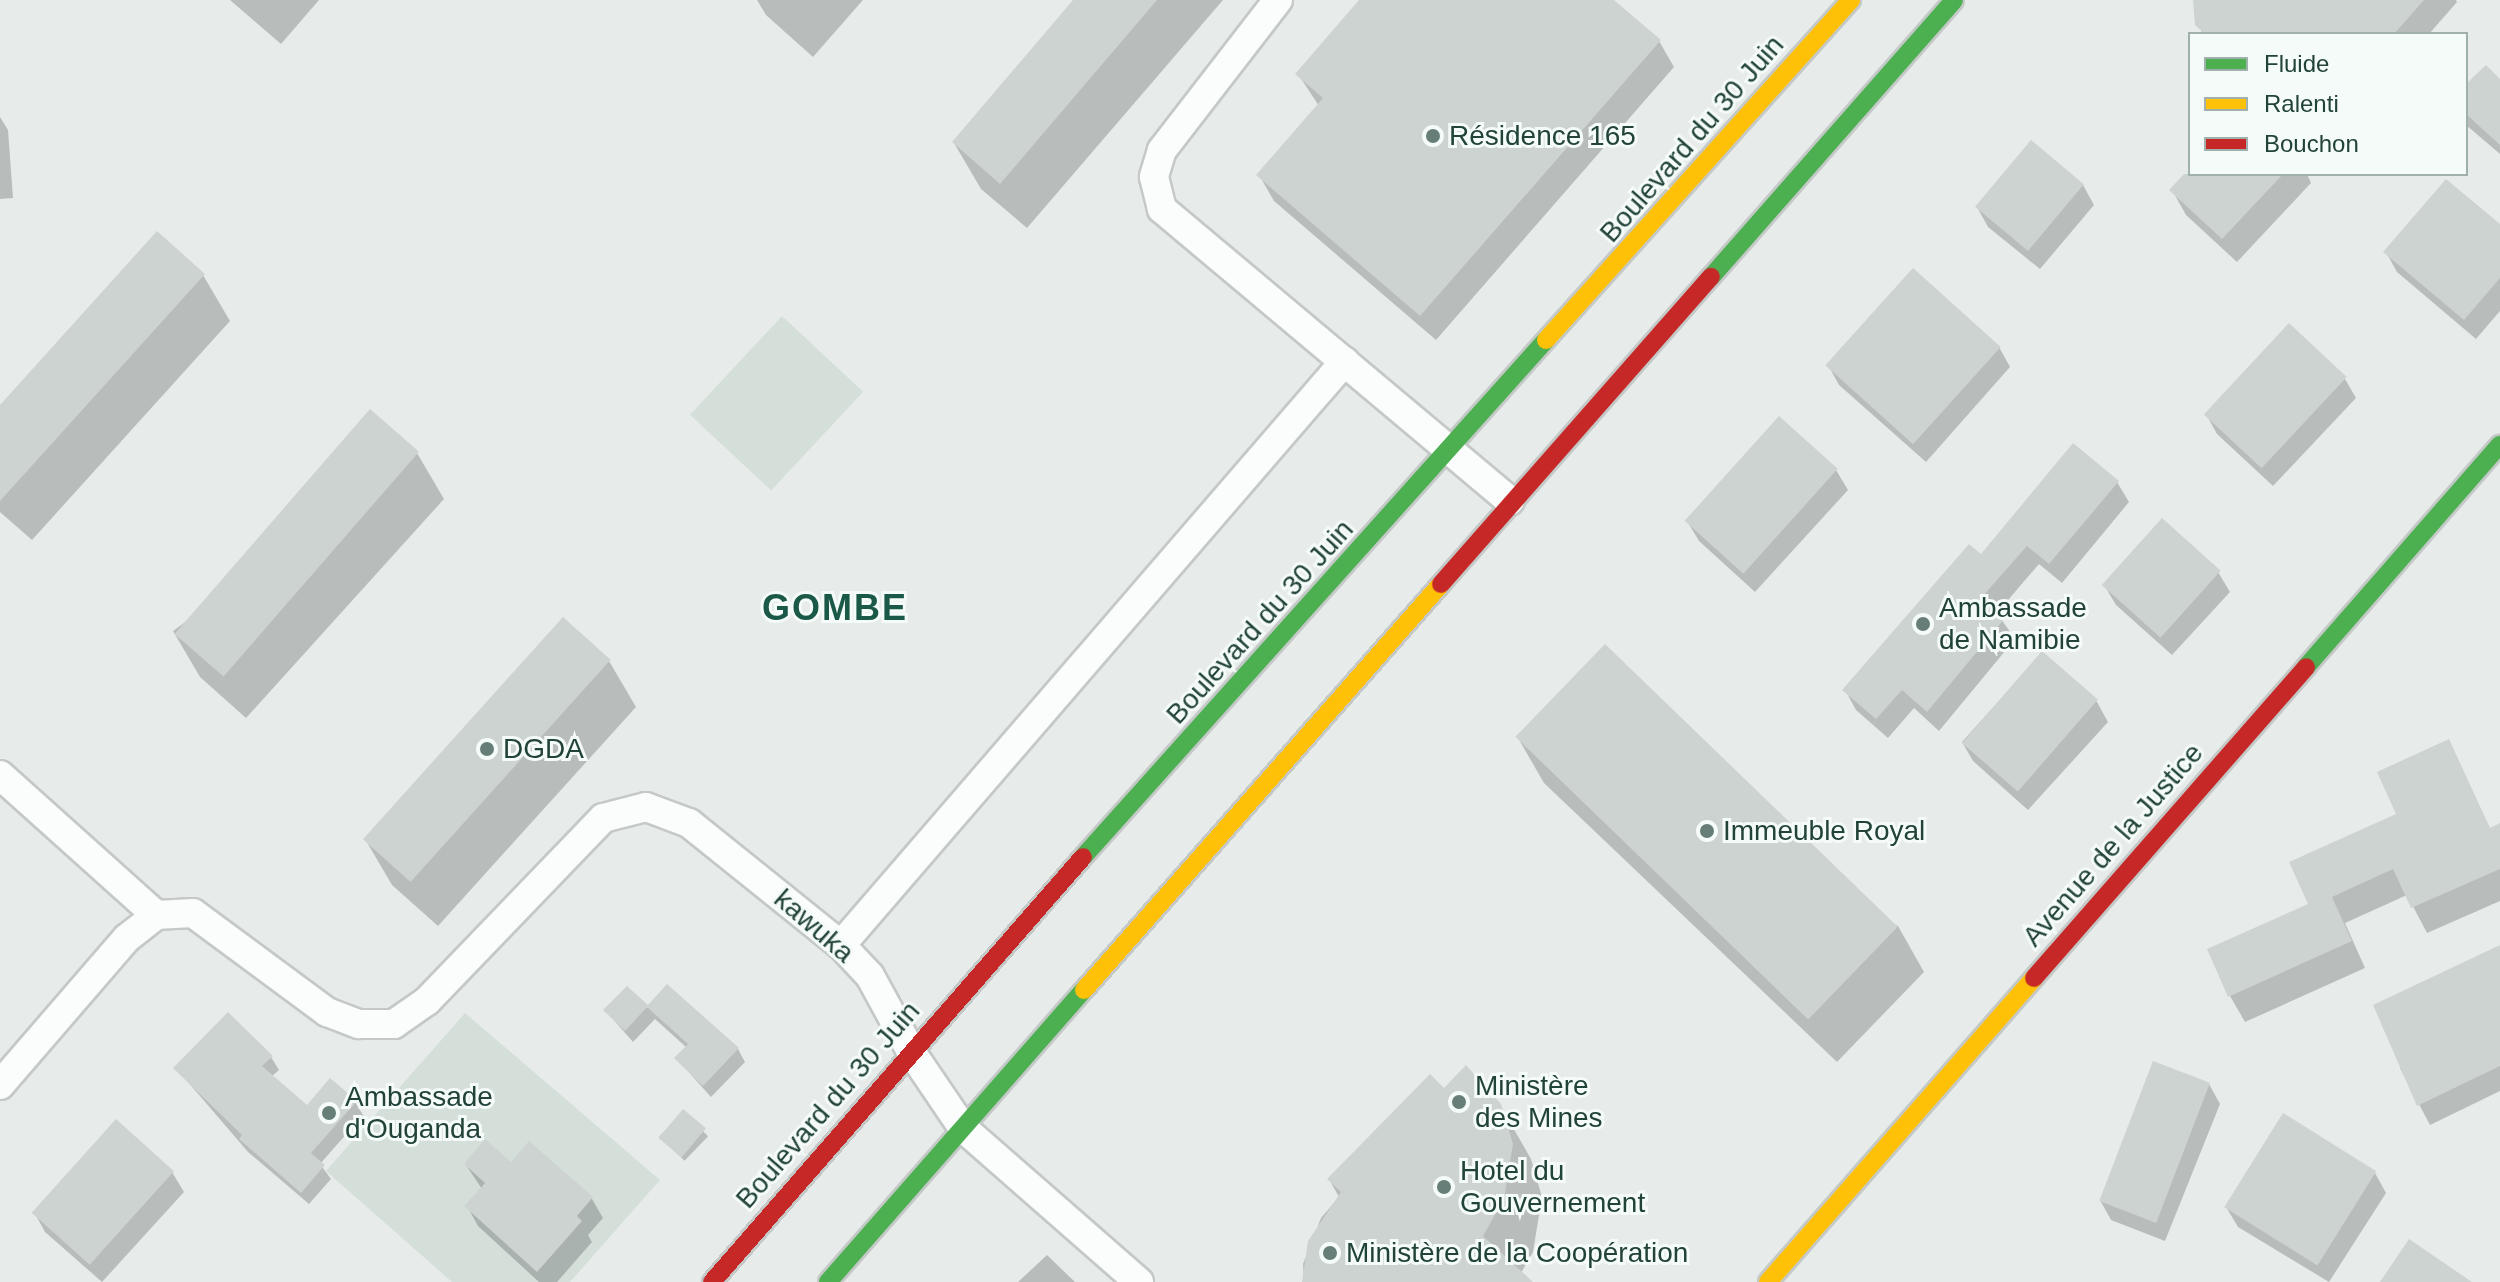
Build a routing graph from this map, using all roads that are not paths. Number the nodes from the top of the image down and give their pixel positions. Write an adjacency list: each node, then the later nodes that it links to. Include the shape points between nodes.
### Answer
1 (1278, 0): 4 (street, via 1162,150 1154,177 1162,209)
2 (1851, 0): 6 (main road, Boulevard du 30 Juin)
3 (1954, 0): 7 (main road)
4 (1345, 361): 6 (street); 10 (street)
5 (2500, 445): 17 (main road, Avenue de la Justice)
6 (1452, 450): 7 (street); 11 (main road, Boulevard du 30 Juin)
7 (1510, 501): 13 (main road)
8 (0, 775): 9 (street)
9 (156, 915): 10 (street, kawuka, via 193,913 327,1012 359,1024 394,1024 427,1001 603,818 646,807 689,823); 12 (street, via 127,938)
10 (841, 945): 11 (street, kawuka, via 870,976)
11 (912, 1053): 13 (street, kawuka); 14 (main road, Boulevard du 30 Juin)
12 (0, 1085)
13 (963, 1128): 15 (main road); 16 (street, kawuka)
14 (712, 1282)
15 (828, 1282)
16 (1139, 1282)
17 (1768, 1282)

